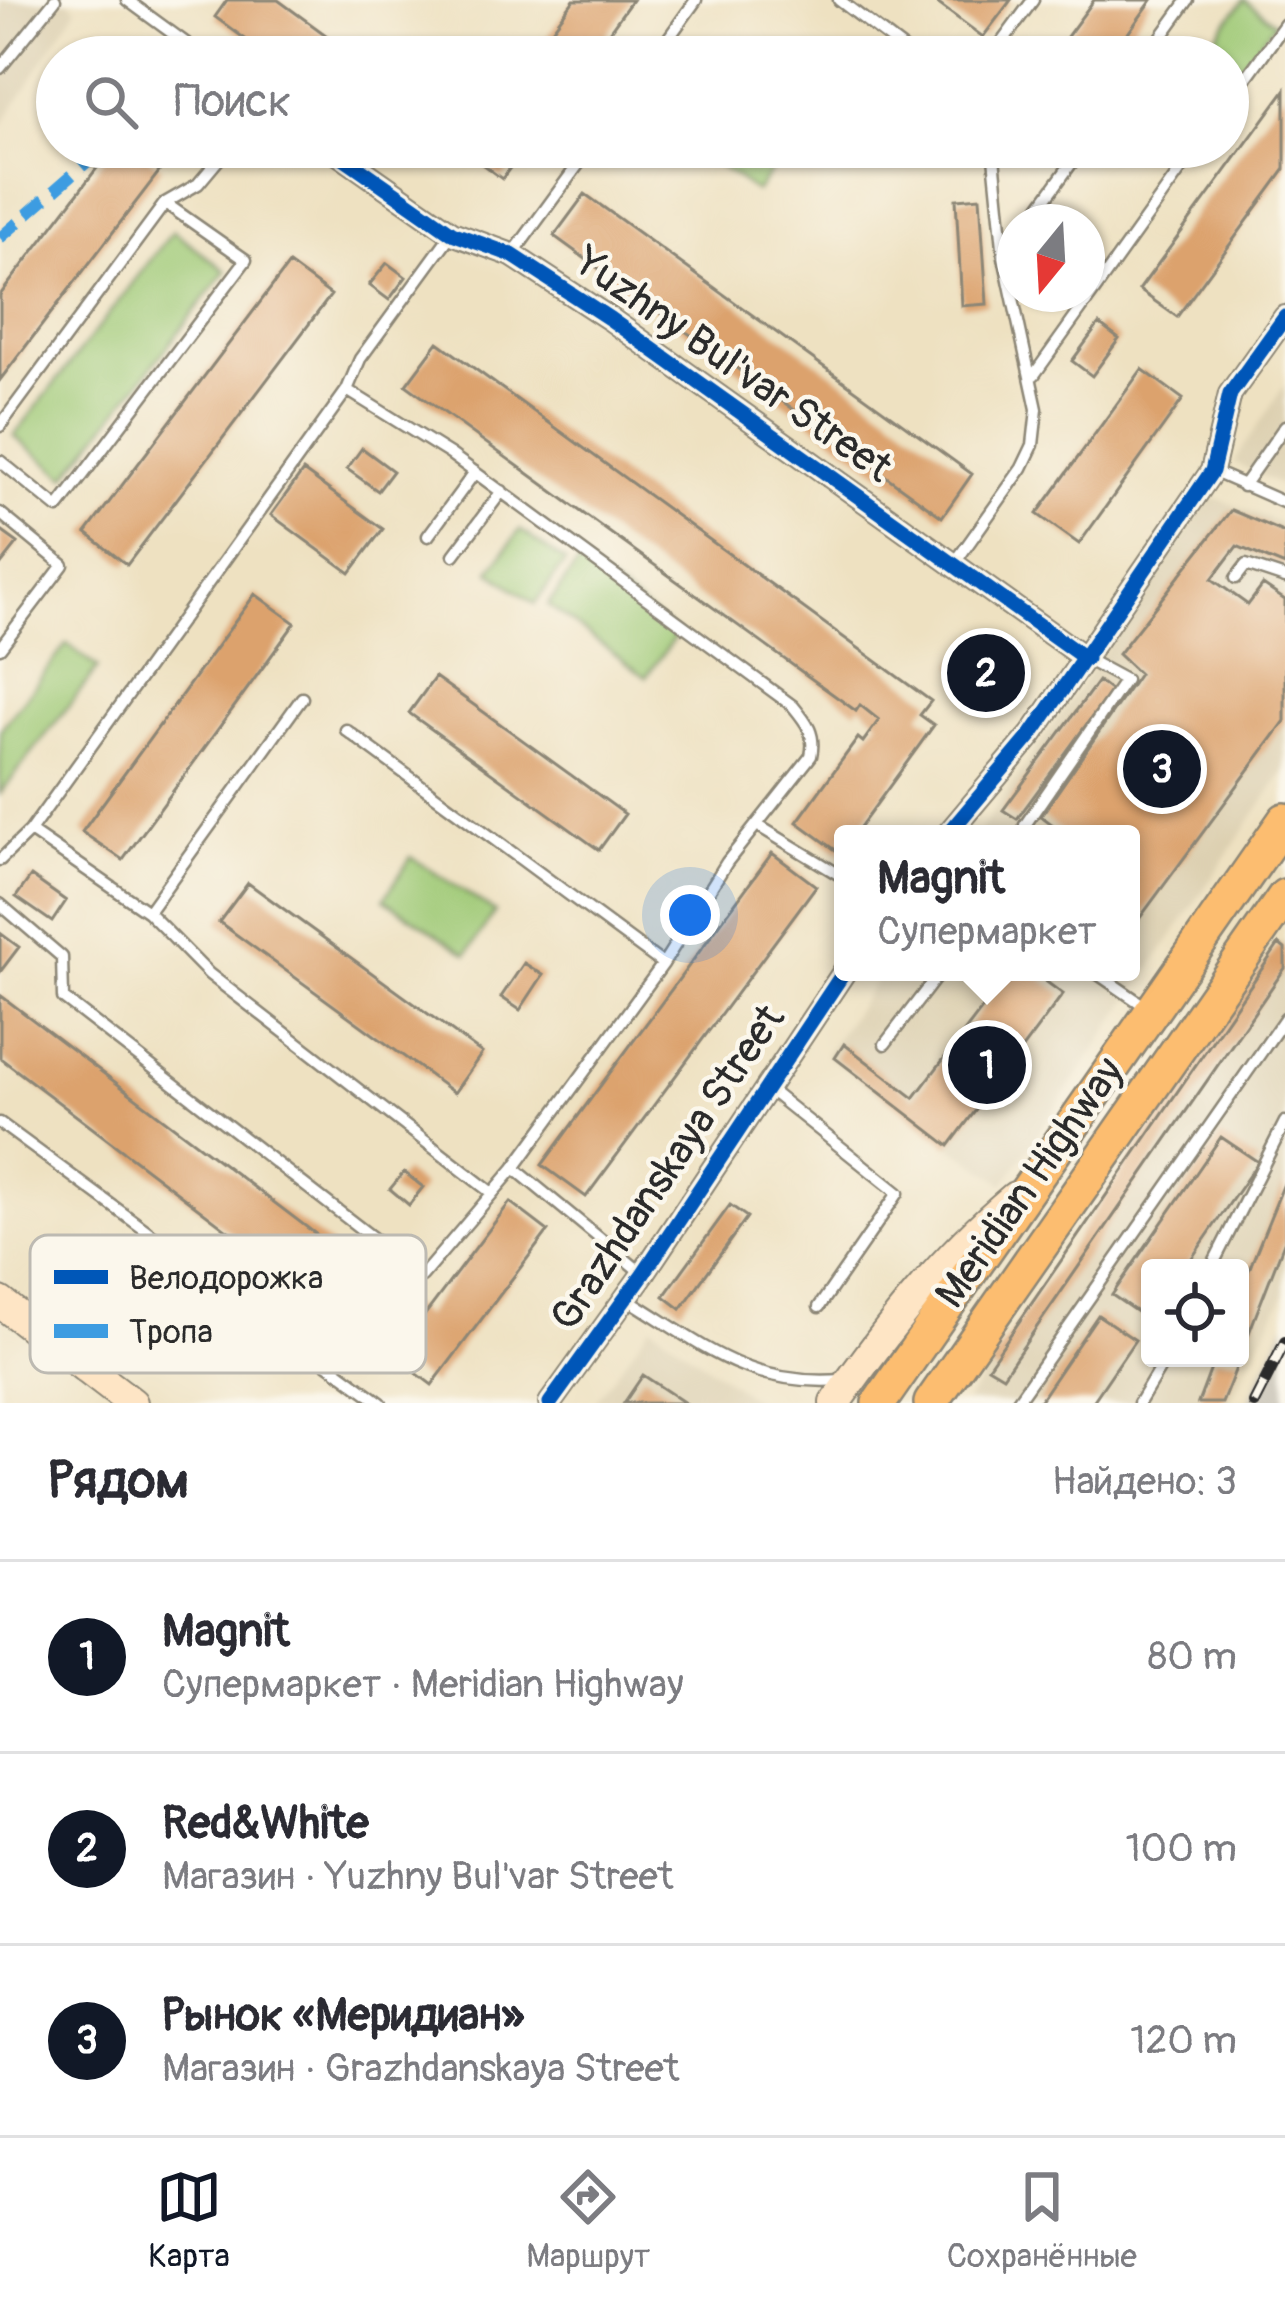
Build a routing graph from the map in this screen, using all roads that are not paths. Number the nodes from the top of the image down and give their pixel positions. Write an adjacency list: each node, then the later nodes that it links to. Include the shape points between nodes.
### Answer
1 (55, 0): 13 (lane)
2 (127, 0): 8 (lane)
3 (695, 0): 9 (lane)
4 (839, 0): 10 (lane)
5 (1033, 0): 11 (lane)
6 (1187, 0): 12 (lane)
7 (1285, 24): 14 (lane)
8 (176, 36)
9 (670, 36)
10 (886, 36)
11 (1006, 36)
12 (1162, 36)
13 (2, 62)
14 (1249, 75)
15 (211, 168): 21 (lane)
16 (358, 168): 24 (street, Yuzhny Bul'var Street)
17 (576, 168): 25 (lane)
18 (995, 168): 22 (lane)
19 (1068, 168): 23 (lane)
20 (1182, 168): 28 (lane)
21 (165, 203): 30 (lane); 32 (lane, via 246,260 58,508)
22 (999, 204)
23 (1042, 204)
24 (452, 233): 25 (street, Yuzhny Bul'var Street); 29 (lane)
25 (512, 256): 41 (street, Yuzhny Bul'var Street)
26 (1018, 312): 28 (lane)
27 (1285, 317): 33 (street, via 1230,394)
28 (1034, 375): 41 (lane, via 1033,446)
29 (347, 389): 34 (lane); 52 (lane)
30 (0, 426)
31 (1285, 426): 35 (lane)
32 (0, 461)
33 (1212, 471): 35 (lane); 45 (street)
34 (475, 472): 36 (lane); 39 (lane)
35 (1243, 486): 37 (lane)
36 (502, 491): 40 (lane); 49 (lane, via 809,725 811,757)
37 (1285, 503)
38 (0, 512): 44 (lane, via 63,565)
39 (428, 536)
40 (454, 556)
41 (954, 564): 45 (street, Yuzhny Bul'var Street)
42 (1236, 578): 43 (lane, via 1246,565)
43 (1285, 578)
44 (0, 648)
45 (1086, 658): 50 (street); 51 (lane, via 1125,680)
46 (302, 698): 57 (lane)
47 (346, 730): 58 (lane)
48 (1285, 820): 62 (main road, Meridian Highway)
49 (757, 825): 54 (lane); 58 (lane)
50 (955, 825)
51 (1025, 825)
52 (30, 830): 53 (lane); 57 (lane)
53 (0, 860)
54 (834, 872)
55 (1285, 896): 88 (main road, Meridian Highway)
56 (0, 904): 72 (lane, via 62,957 63,998)
57 (148, 913): 70 (lane, via 209,974)
58 (663, 964): 68 (lane)
59 (838, 981): 65 (street, Grazhdanskaya Street)
60 (933, 981): 64 (lane)
61 (1108, 981): 62 (lane)
62 (1152, 1011): 69 (main road, Meridian Highway)
63 (1285, 1018): 89 (lane)
64 (885, 1044)
65 (767, 1088): 75 (street, Grazhdanskaya Street); 78 (lane, via 898,1192)
66 (1285, 1122): 73 (lane)
67 (0, 1123): 71 (lane)
68 (514, 1168): 70 (lane); 75 (lane)
69 (1029, 1186): 83 (street, via 965,1239); 87 (main road, Meridian Highway)
70 (492, 1193): 74 (lane)
71 (152, 1235)
72 (369, 1235)
73 (1216, 1259)
74 (426, 1271)
75 (643, 1274): 76 (street, Grazhdanskaya Street)
76 (626, 1298): 83 (lane, via 750,1373); 86 (street, Grazhdanskaya Street)
77 (0, 1302): 79 (street)
78 (819, 1307)
79 (30, 1325)
80 (1161, 1367): 90 (lane)
81 (93, 1373): 84 (street)
82 (340, 1373): 85 (lane)
83 (843, 1391)
84 (132, 1403)
85 (381, 1403)
86 (550, 1403)
87 (879, 1403)
88 (931, 1403)
89 (1016, 1403)
90 (1139, 1403)

